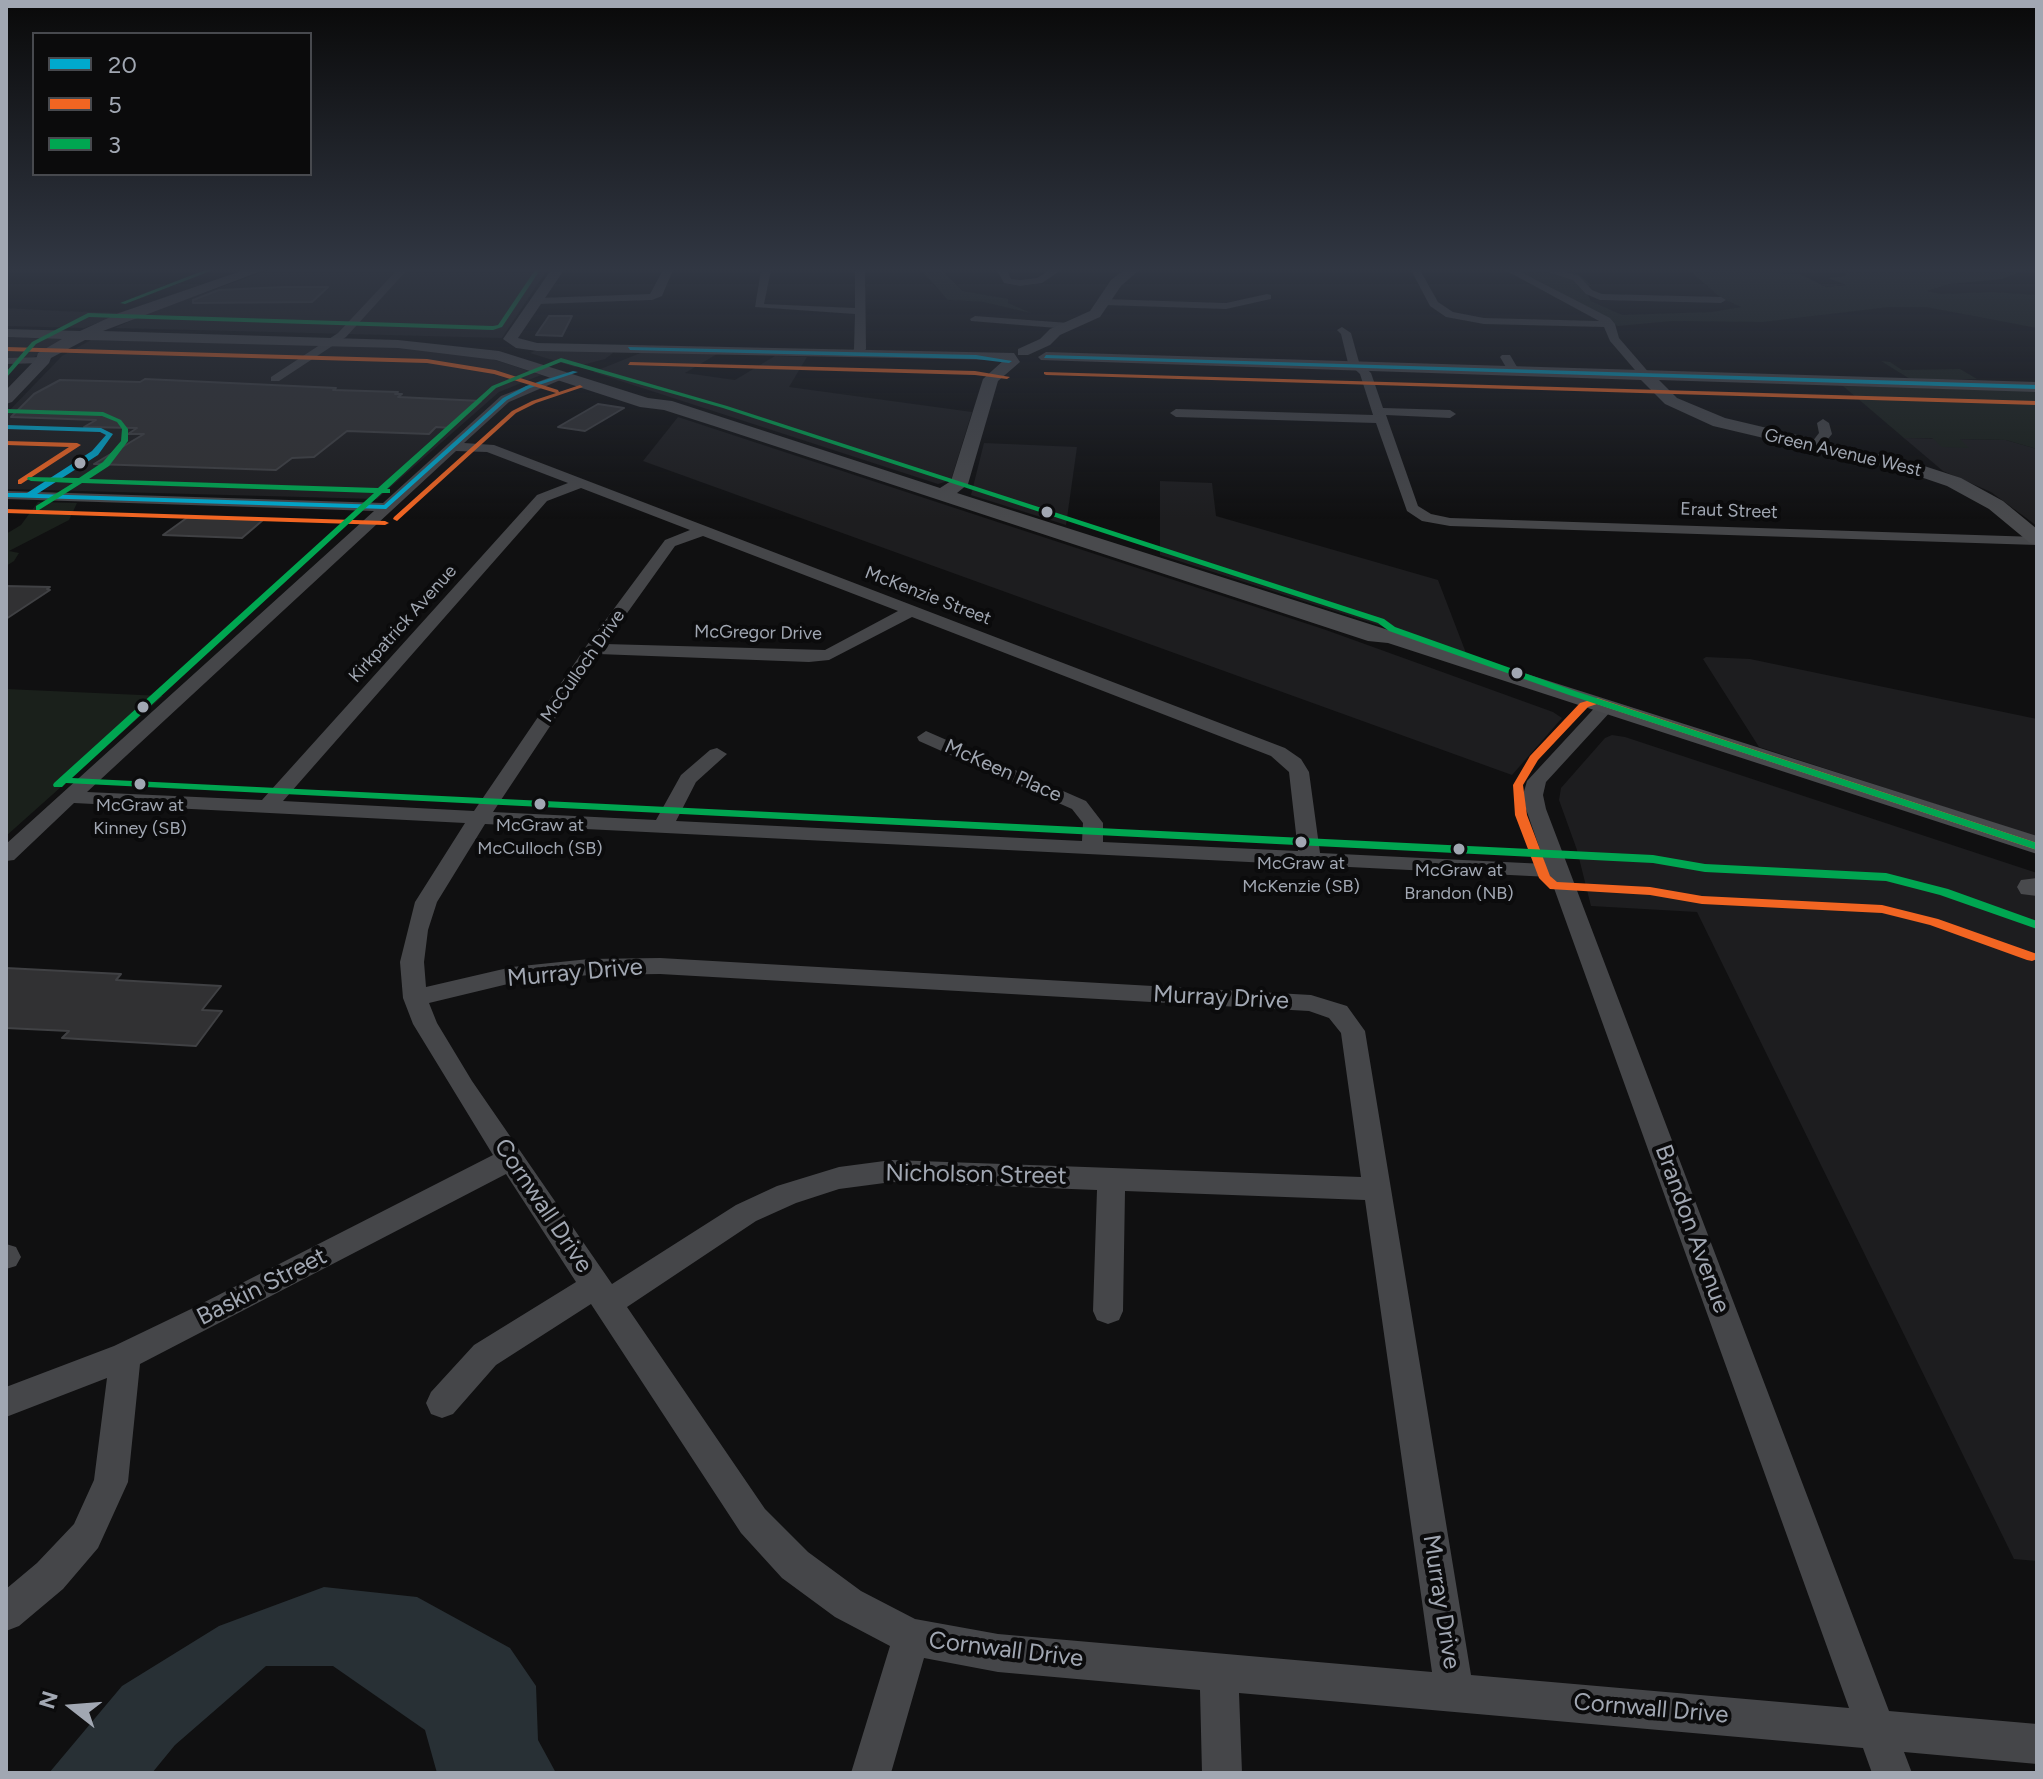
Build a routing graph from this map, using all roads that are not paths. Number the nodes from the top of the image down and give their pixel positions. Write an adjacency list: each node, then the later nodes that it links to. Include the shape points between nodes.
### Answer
1 (56, 353): 10 (street)
2 (315, 353): 15 (street)
3 (494, 353): 13 (street)
4 (819, 353): 7 (street)
5 (1351, 353): 12 (street)
6 (1626, 353): 14 (street)
7 (857, 354): 9 (street)
8 (1045, 354): 9 (street); 12 (street, via 1071,360)
9 (1016, 359): 25 (street, via 991,387 960,482)
10 (44, 360): 11 (street); 17 (street)
11 (6, 361)
12 (1361, 367): 14 (street, via 1510,364); 20 (street)
13 (568, 374): 23 (street, via 512,394); 25 (street)
14 (1645, 375): 16 (street); 22 (street, Green Avenue West, via 1664,395 1699,414)
15 (275, 379)
16 (2037, 387)
17 (6, 399)
18 (1176, 413): 20 (street)
19 (1450, 414): 20 (street)
20 (1379, 415): 29 (street, Eraut Street, via 1412,508 1421,516 1450,522)
21 (1823, 423): 22 (street, via 1826,434)
22 (1815, 446): 29 (street, Green Avenue West, via 1954,482 1996,505)
23 (453, 447): 24 (street, McKenzie Street, via 489,448); 27 (street)
24 (579, 484): 28 (street, McKenzie Street); 37 (street, Kirkpatrick Avenue, via 542,498)
25 (936, 492): 32 (street)
26 (6, 495): 27 (street)
27 (386, 507): 36 (street)
28 (702, 531): 30 (street, McKenzie Street); 31 (street, McCulloch Drive, via 670,543)
29 (2037, 540)
30 (911, 611): 31 (street, McGregor Drive, via 829,655); 43 (street, McKenzie Street, via 1287,757 1299,772)
31 (593, 649): 38 (street, McCulloch Drive)
32 (1600, 712): 35 (street); 44 (street, Brandon Avenue, via 1534,787 1536,809); 45 (street)
33 (926, 737): 41 (street, McKeen Place, via 1079,805 1093,823)
34 (717, 754): 39 (street, via 688,779)
35 (1827, 778): 40 (street); 45 (street, via 1867,798 2023,853)
36 (69, 797): 37 (street); 42 (street)
37 (267, 807): 38 (street)
38 (478, 818): 39 (street); 46 (street, Cornwall Drive, via 426,902 412,962)
39 (663, 827): 41 (street)
40 (2037, 845)
41 (1092, 848): 43 (street)
42 (6, 855)
43 (1310, 859): 44 (street)
44 (1559, 871): 59 (street, Brandon Avenue)
45 (2036, 876)
46 (415, 998): 47 (street, Cornwall Drive, via 442,1054); 49 (street, Murray Drive, via 512,975 660,966 1311,1003 1338,1012 1353,1031)
47 (512, 1158): 50 (street, Cornwall Drive); 52 (street, Baskin Street)
48 (1111, 1179): 49 (street, Nicholson Street); 50 (street, Nicholson Street, via 892,1171 839,1178 746,1213); 51 (street)
49 (1377, 1189): 58 (street, Murray Drive)
50 (602, 1294): 54 (street, Nicholson Street, via 485,1355); 56 (street, Cornwall Drive, via 753,1521 795,1565 848,1604)
51 (1108, 1311)
52 (125, 1356): 53 (street, Baskin Street); 55 (street, via 111,1482 86,1536)
53 (6, 1402)
54 (442, 1403)
55 (6, 1613)
56 (911, 1637): 57 (street, Cornwall Drive, via 998,1653); 61 (street)
57 (1219, 1672): 58 (street, Cornwall Drive); 62 (street)
58 (1454, 1691): 59 (street, Cornwall Drive)
59 (1876, 1729): 60 (street, Cornwall Drive); 63 (street, Brandon Avenue)
60 (2037, 1744)
61 (871, 1773)
62 (1222, 1773)
63 (1892, 1773)

